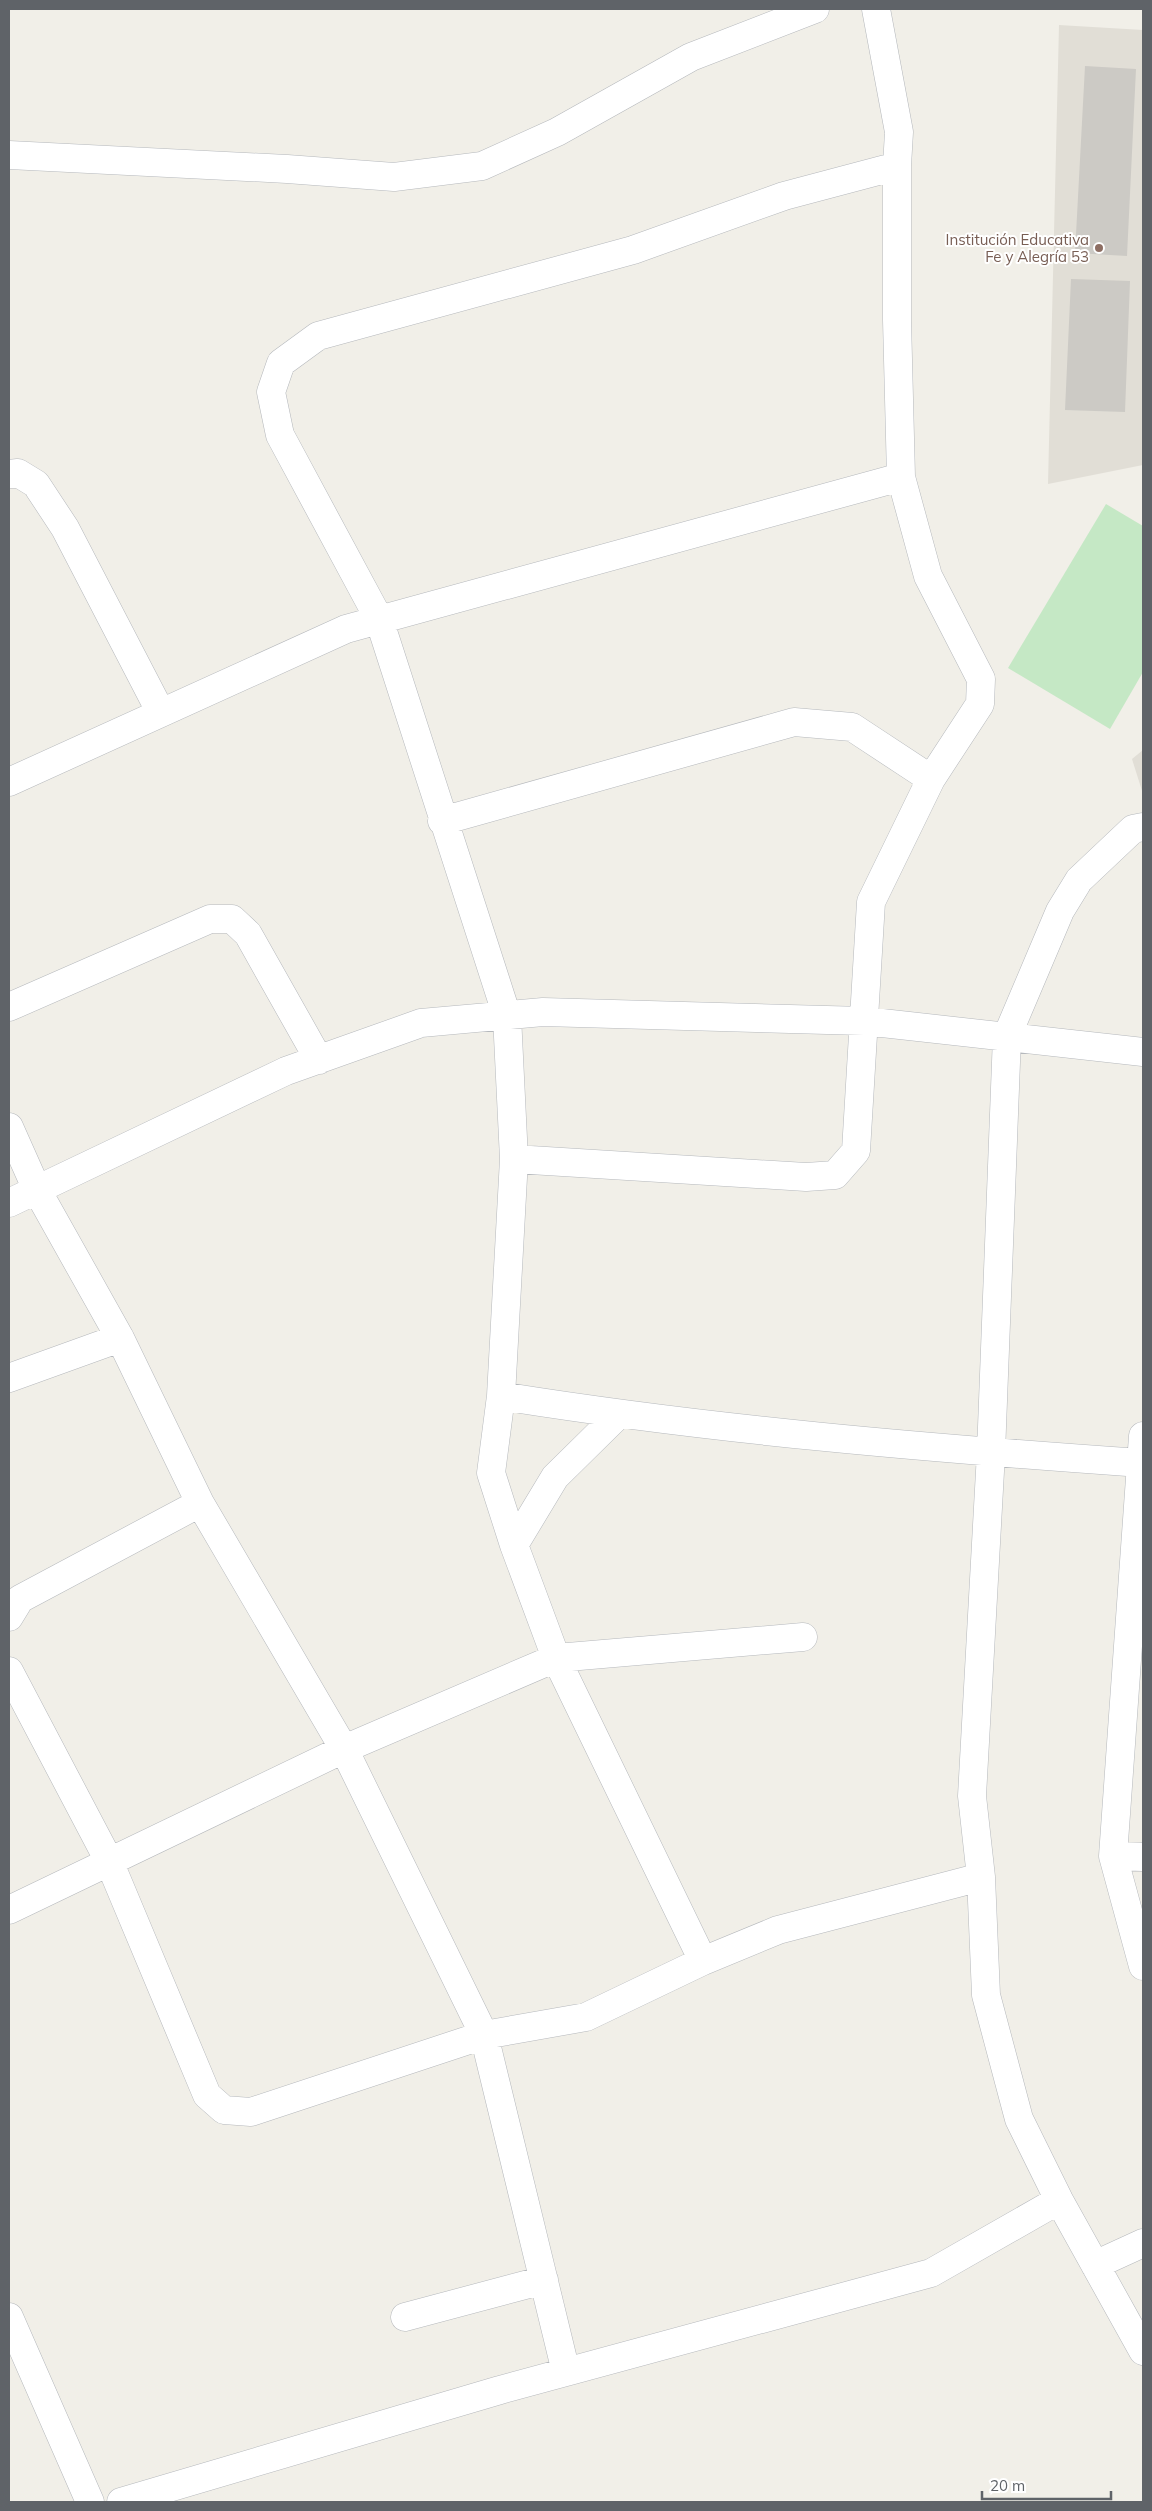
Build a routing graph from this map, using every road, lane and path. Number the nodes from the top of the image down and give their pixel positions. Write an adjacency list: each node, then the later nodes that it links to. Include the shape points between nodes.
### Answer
1 (815, 9): 3 (street, via 691,57 557,132 482,166 394,177)
2 (876, 9): 4 (street, via 899,132)
3 (9, 155)
4 (897, 166): 6 (street, via 896,320); 7 (street, via 784,196 633,250 318,336 281,363 271,392 280,435)
5 (9, 474): 8 (street, via 18,474 36,484 65,528)
6 (901, 477): 7 (street); 9 (street, via 928,576 980,679 980,704)
7 (379, 620): 8 (street, via 346,629); 11 (street)
8 (162, 713): 10 (street)
9 (931, 779): 11 (street, via 852,727 794,722); 15 (street, via 871,902)
10 (9, 782)
11 (442, 821): 14 (street)
12 (1143, 827): 16 (street, via 1133,829 1078,880 1060,911)
13 (9, 1007): 18 (street, via 210,919 232,920 248,934)
14 (507, 1016): 15 (street, via 543,1012); 18 (street, via 421,1023); 20 (street)
15 (864, 1021): 16 (street); 20 (street, via 856,1151 835,1175 806,1177)
16 (1007, 1036): 17 (street); 28 (street)
17 (1143, 1052)
18 (319, 1060): 21 (street, via 286,1071)
19 (9, 1127): 21 (street)
20 (514, 1159): 25 (street)
21 (37, 1190): 22 (street); 23 (street)
22 (9, 1203)
23 (120, 1338): 24 (street); 30 (street)
24 (9, 1378)
25 (501, 1396): 26 (street); 31 (street, via 491,1473)
26 (618, 1415): 28 (street); 31 (street, via 555,1477)
27 (1143, 1436): 29 (street)
28 (991, 1453): 29 (street); 40 (street, via 972,1796)
29 (1141, 1464): 37 (street)
30 (200, 1502): 32 (street, via 20,1599); 36 (street)
31 (514, 1545): 34 (street)
32 (9, 1617)
33 (803, 1637): 34 (street)
34 (556, 1658): 36 (street); 42 (street)
35 (9, 1671): 39 (street)
36 (344, 1749): 39 (street); 44 (street)
37 (1113, 1856): 38 (street); 43 (street)
38 (1143, 1857)
39 (109, 1861): 41 (street); 44 (street, via 207,2095 224,2110 251,2112)
40 (981, 1877): 42 (street, via 778,1930); 45 (street, via 986,1995 1019,2119)
41 (9, 1910)
42 (703, 1961): 44 (street, via 586,2017)
43 (1143, 1966)
44 (484, 2035): 48 (street)
45 (1058, 2200): 47 (street); 52 (street, via 931,2273)
46 (1143, 2243): 47 (street)
47 (1095, 2265): 51 (street)
48 (544, 2280): 50 (street); 52 (street)
49 (9, 2317): 53 (street)
50 (405, 2317)
51 (1143, 2351)
52 (566, 2372): 54 (street)
53 (90, 2502)
54 (122, 2502)

